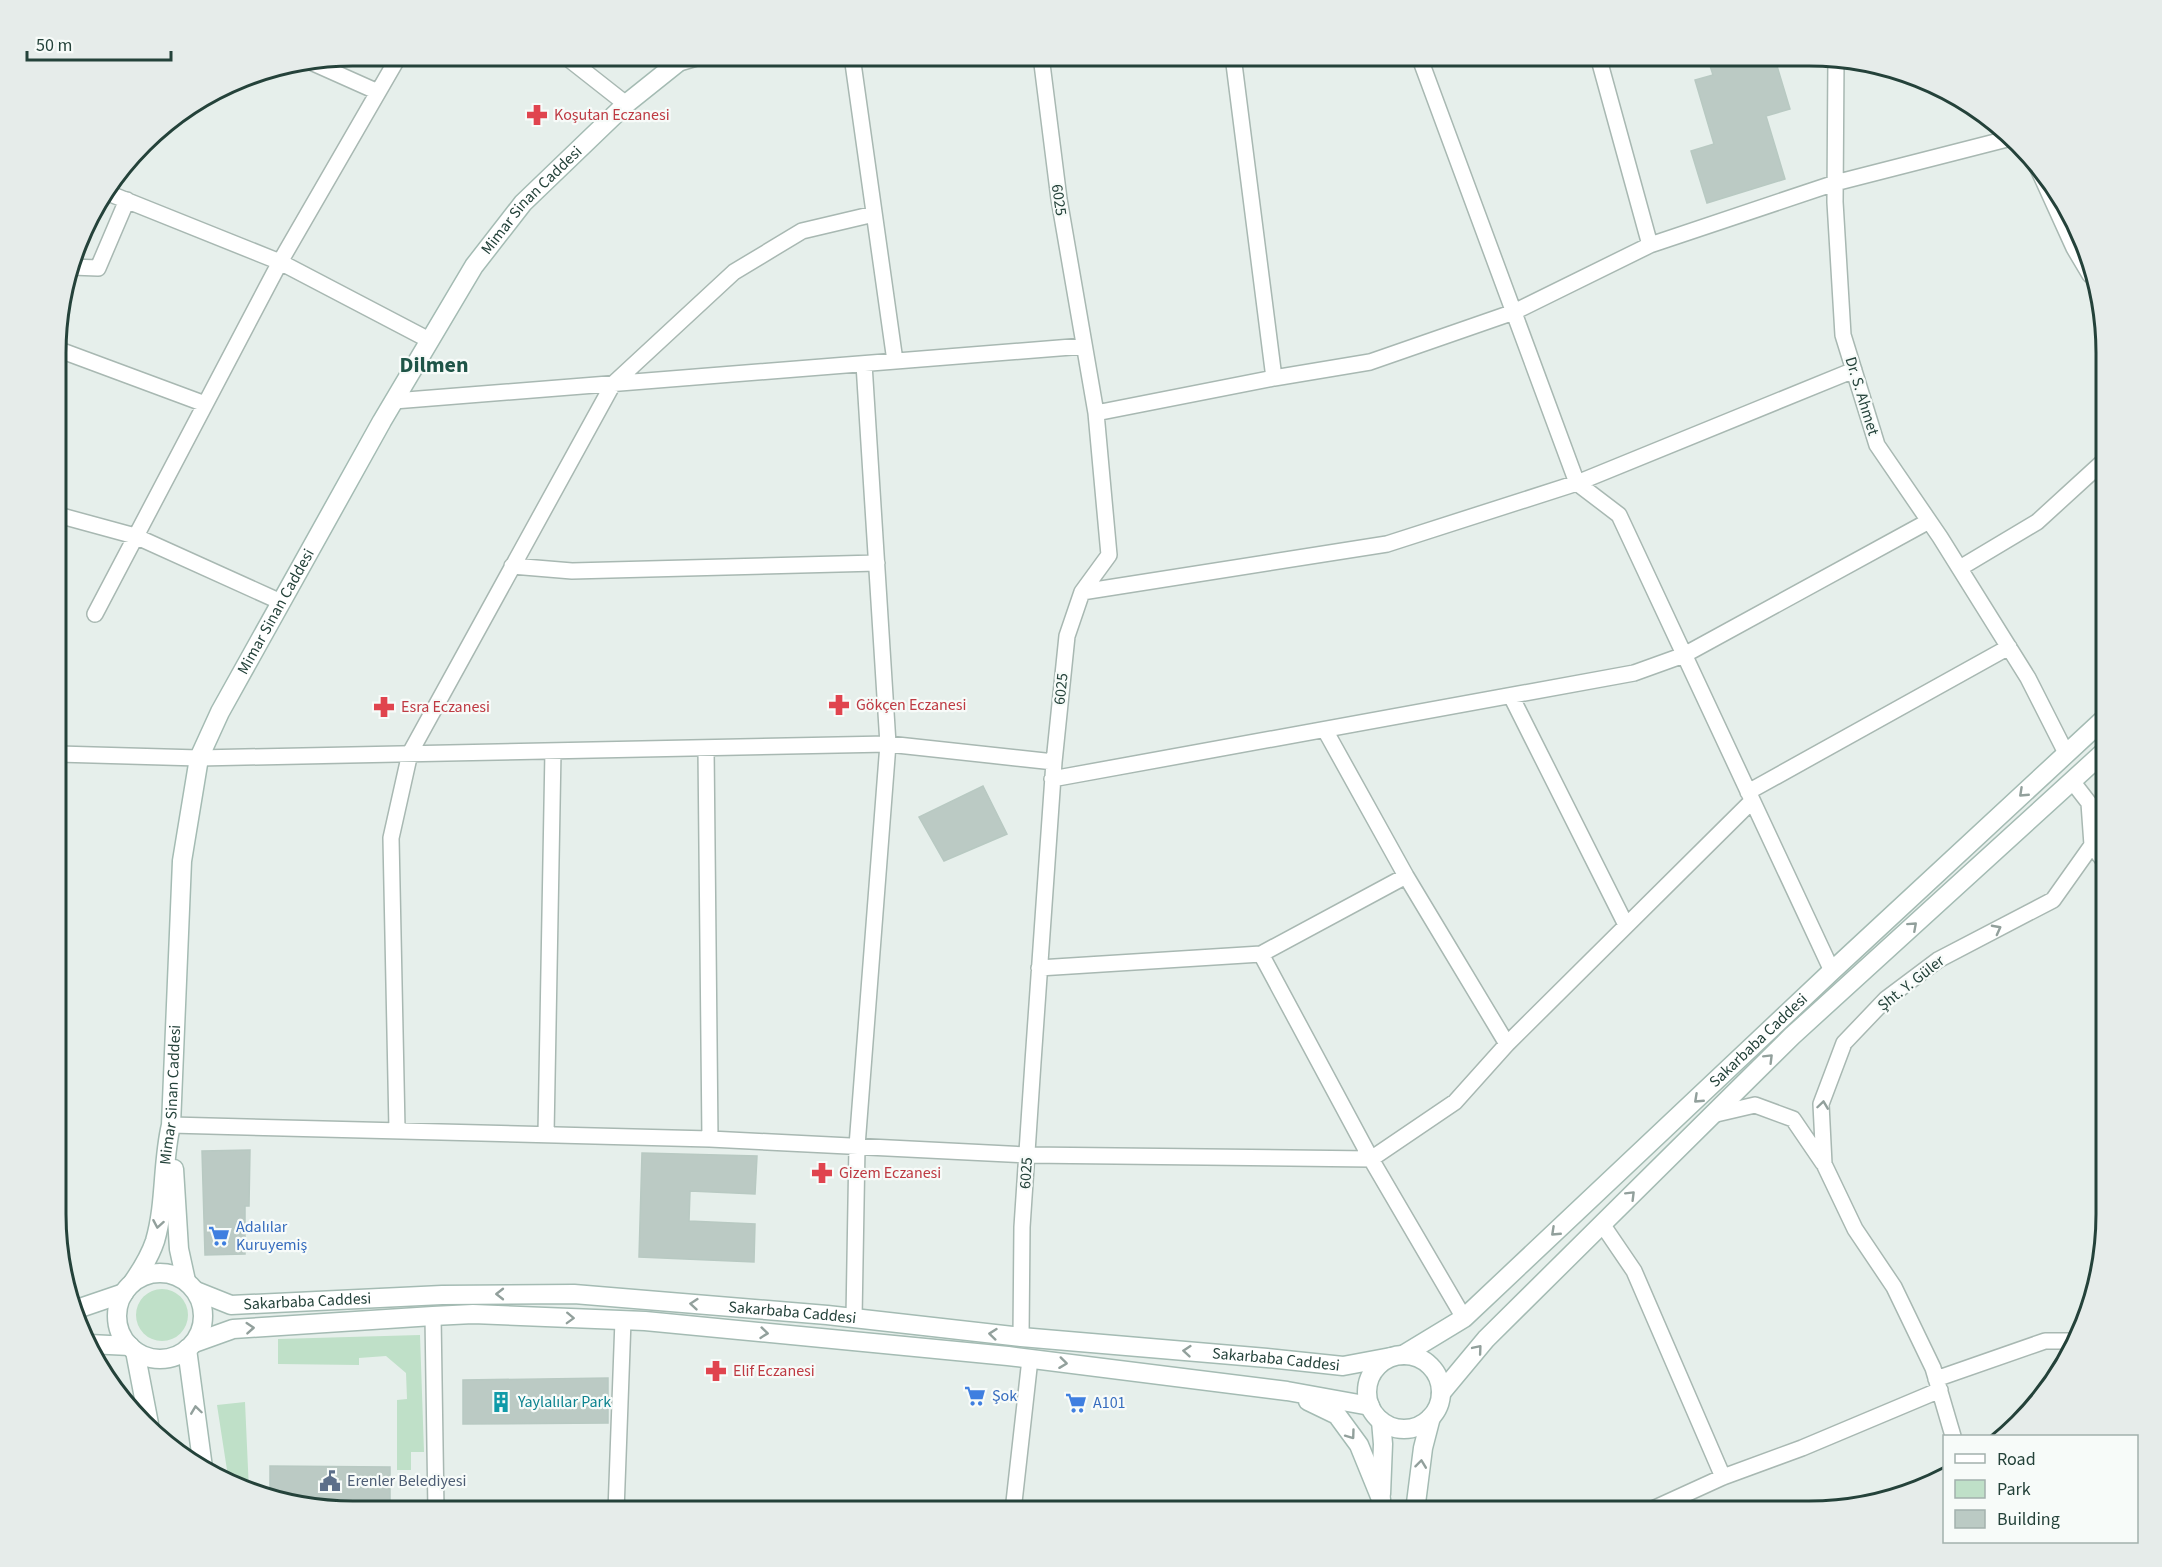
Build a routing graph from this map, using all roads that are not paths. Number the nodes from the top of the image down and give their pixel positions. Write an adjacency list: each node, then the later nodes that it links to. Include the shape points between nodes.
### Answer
1 (393, 66): 11 (street)
2 (578, 66): 12 (street)
3 (672, 66): 12 (main road, Mimar Sinan Caddesi)
4 (853, 66): 18 (street)
5 (1042, 66): 25 (street, 6025, via 1059,199)
6 (1234, 66): 30 (street)
7 (1423, 66): 23 (street)
8 (1601, 66): 19 (street)
9 (1836, 67): 14 (street, Dr. S. Ahmet)
10 (323, 68): 11 (street)
11 (378, 92): 21 (street)
12 (626, 104): 24 (main road, Mimar Sinan Caddesi, via 523,203 474,266)
13 (2002, 141): 14 (street)
14 (1836, 183): 19 (street); 29 (street, Dr. S. Ahmet, via 1843,335)
15 (113, 195): 16 (street)
16 (127, 200): 21 (street); 22 (street, via 98,268)
17 (2053, 203): 20 (street)
18 (874, 214): 27 (street); 31 (street, via 802,231 734,272)
19 (1650, 245): 23 (street)
20 (2080, 258)
21 (280, 262): 24 (street); 33 (street)
22 (79, 267)
23 (1514, 312): 30 (street, via 1370,362); 36 (street)
24 (429, 340): 32 (main road, Mimar Sinan Caddesi)
25 (1084, 346): 27 (street); 34 (street, 6025)
26 (66, 352): 33 (street)
27 (895, 361): 28 (street)
28 (864, 364): 31 (street); 40 (street)
29 (1854, 370): 36 (street); 38 (street, Dr. S. Ahmet, via 1877,445)
30 (1274, 378): 34 (street)
31 (613, 384): 32 (street); 41 (street)
32 (394, 401): 44 (main road, Mimar Sinan Caddesi)
33 (205, 404): 39 (street)
34 (1096, 413): 43 (street, 6025, via 1108,555)
35 (2096, 468): 42 (street, via 2037,522)
36 (1577, 483): 43 (street, via 1387,544); 47 (street, via 1619,515)
37 (66, 517): 39 (street)
38 (1929, 521): 42 (street, Dr. S. Ahmet); 47 (street)
39 (135, 536): 44 (street); 45 (street)
40 (877, 563): 41 (street, via 572,571); 51 (street)
41 (512, 566): 54 (street)
42 (1960, 568): 46 (street, Dr. S. Ahmet)
43 (1082, 592): 59 (street, 6025, via 1067,636)
44 (281, 602): 57 (main road, Mimar Sinan Caddesi)
45 (95, 614)
46 (2009, 647): 55 (street, Dr. S. Ahmet); 62 (street)
47 (1684, 656): 48 (street, via 1634,673); 62 (street)
48 (1511, 696): 50 (street); 66 (street)
49 (2096, 726): 55 (main road, Sakarbaba Caddesi)
50 (1325, 730): 60 (street); 65 (street)
51 (888, 744): 52 (street); 59 (street); 76 (street)
52 (706, 748): 53 (street); 75 (street)
53 (553, 751): 54 (street); 74 (street)
54 (410, 753): 57 (street); 73 (street, via 392,838)
55 (2066, 753): 69 (main road, Sakarbaba Caddesi, one-way to 69)
56 (66, 754): 57 (street)
57 (199, 758): 72 (main road, Mimar Sinan Caddesi, via 182,861)
58 (2096, 759): 61 (main road, Sakarbaba Caddesi)
59 (1054, 762): 60 (street, 6025)
60 (1052, 779): 68 (street, 6025)
61 (2072, 781): 63 (street, via 2090,803); 71 (main road, Sakarbaba Caddesi, one-way to 61, via 1792,1036)
62 (1750, 796): 66 (street); 69 (street)
63 (2092, 845): 64 (street); 79 (street, Şht. Y. Güler, one-way to 63, via 1821,1104 1845,1043 1886,999 1938,960 2053,900)
64 (2096, 850)
65 (1406, 876): 67 (street); 70 (street)
66 (1626, 925): 70 (street)
67 (1261, 954): 68 (street); 78 (street)
68 (1039, 968): 77 (street, 6025)
69 (1832, 971): 86 (main road, Sakarbaba Caddesi, one-way to 86)
70 (1507, 1044): 78 (street, via 1455,1102)
71 (1712, 1115): 79 (street, via 1755,1105 1792,1119); 80 (main road, Sakarbaba Caddesi, one-way to 71)
72 (171, 1125): 73 (street); 81 (main road, via 179,1249); 82 (main road, Mimar Sinan Caddesi, one-way to 82, via 155,1241)
73 (397, 1130): 74 (street)
74 (546, 1134): 75 (street)
75 (710, 1139): 76 (street)
76 (857, 1146): 77 (street); 85 (street)
77 (1027, 1155): 78 (street); 88 (street, 6025)
78 (1371, 1159): 86 (street)
79 (1824, 1164): 95 (street, Şht. Y. Güler, via 1855,1229 1894,1287)
80 (1602, 1224): 97 (main road, Sakarbaba Caddesi, one-way to 80, via 1486,1339); 103 (street, via 1634,1271)
81 (191, 1286): 82 (main road, via 173,1275 159,1273 146,1275); 85 (main road, Sakarbaba Caddesi, one-way to 81, via 574,1294 442,1295 231,1305); 91 (main road, via 202,1304 203,1317)
82 (129, 1287): 83 (main road); 92 (main road, via 118,1306 118,1321)
83 (81, 1307)
84 (433, 1316): 87 (main road, Sakarbaba Caddesi, one-way to 87); 91 (main road, Sakarbaba Caddesi, one-way to 84, via 233,1329); 104 (street)
85 (854, 1318): 88 (main road, Sakarbaba Caddesi, one-way to 85)
86 (1464, 1318): 93 (main road, Sakarbaba Caddesi)
87 (623, 1320): 94 (main road, Sakarbaba Caddesi, one-way to 94); 105 (street)
88 (1021, 1337): 93 (main road, Sakarbaba Caddesi, one-way to 88, via 1343,1366)
89 (2066, 1341): 95 (street, via 2045,1341)
90 (98, 1345): 92 (main road)
91 (190, 1346): 92 (main road, via 162,1359); 102 (main road, one-way to 91)
92 (133, 1349): 98 (main road)
93 (1397, 1356): 97 (main road, via 1426,1362 1434,1371); 99 (main road, via 1380,1363 1368,1383 1367,1395)
94 (1030, 1359): 96 (main road, Sakarbaba Caddesi, one-way to 96); 106 (street)
95 (1938, 1384): 101 (street, Şht. Y. Güler); 103 (street, via 1802,1448)
96 (1287, 1391): 99 (main road, Sakarbaba Caddesi); 107 (main road, one-way to 107, via 1336,1415 1359,1445)
97 (1441, 1393): 100 (main road)
98 (147, 1414)
99 (1375, 1414): 100 (main road, via 1401,1429 1412,1428); 108 (main road, via 1383,1443)
100 (1431, 1417): 109 (main road, one-way to 100)
101 (1952, 1435)
102 (203, 1459)
103 (1723, 1477): 110 (street)
104 (436, 1501)
105 (616, 1501)
106 (1014, 1501)
107 (1379, 1501)
108 (1380, 1501)
109 (1416, 1501)
110 (1670, 1501)

